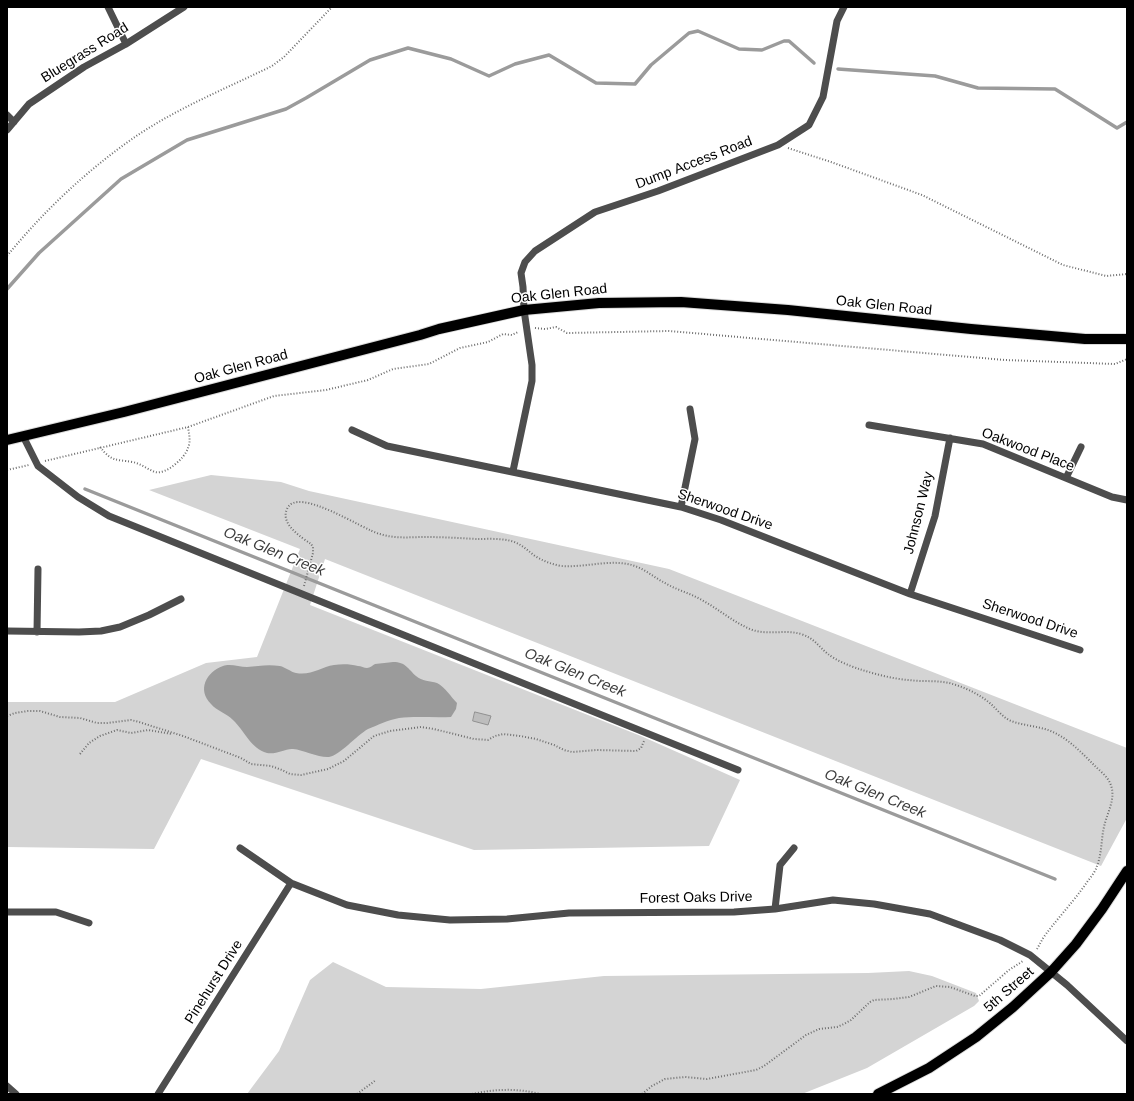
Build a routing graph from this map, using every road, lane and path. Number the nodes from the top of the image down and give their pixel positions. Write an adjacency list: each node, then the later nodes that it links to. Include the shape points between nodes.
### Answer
1 (108, 7): 5 (street)
2 (184, 7): 5 (street, Bluegrass Road)
3 (332, 7): 10 (path, via 272,66 176,112 120,148 46,211)
4 (844, 7): 9 (street, Dump Access Road, via 837,21 823,96 809,125)
5 (126, 44): 7 (street, Bluegrass Road, via 84,67 29,104)
6 (7, 115): 7 (street)
7 (14, 122): 8 (street, Bluegrass Road)
8 (7, 130)
9 (778, 145): 11 (path, via 922,195 1063,265 1106,276); 12 (street, Dump Access Road, via 595,212 534,250 521,273)
10 (7, 256)
11 (1127, 274)
12 (524, 310): 13 (street, Dump Access Road); 14 (main road, Oak Glen Road, via 599,303 681,302 1077,338); 20 (main road, Oak Glen Road, via 439,328 132,410)
13 (526, 327): 15 (path, via 545,330 556,327 567,333 668,331 1005,360 1115,364); 18 (path, via 512,335 503,334 488,342 460,348 429,364 393,369 368,380 326,390 274,396); 27 (street, Dump Access Road, via 532,381)
14 (1127, 339)
15 (1127, 359)
16 (690, 409): 30 (street, via 694,439)
17 (869, 425): 21 (street, Oakwood Place)
18 (188, 427): 23 (path); 23 (path, via 188,450 168,470 156,472 133,462 119,461 108,456)
19 (352, 430): 27 (street, Sherwood Drive, via 388,446)
20 (23, 436): 22 (main road, Oak Glen Road); 25 (street)
21 (950, 438): 28 (street, Oakwood Place, via 983,444); 32 (street, Johnson Way, via 935,516)
22 (7, 440)
23 (100, 447): 25 (path)
24 (1081, 447): 28 (street)
25 (36, 464): 26 (path); 33 (street, via 78,497 109,516)
26 (7, 470)
27 (513, 472): 30 (street, Sherwood Drive)
28 (1066, 478): 29 (street, Oakwood Place, via 1112,497)
29 (1127, 500)
30 (682, 507): 32 (street, Sherwood Drive)
31 (38, 569): 36 (street)
32 (910, 594): 37 (street, Sherwood Drive)
33 (302, 595): 39 (street); 50 (path, via 313,547 288,524 286,510 289,505 304,502 315,504 368,530 390,537 508,540 547,563 562,566 616,563 635,566 663,582 696,596 751,630 801,634 816,642 829,655 856,668 910,681 948,683 976,693 999,714 1011,721 1060,736 1078,749 1108,779 1112,787 1113,797 1104,827 1097,867 1069,907 1044,936 1038,948)
34 (181, 599): 36 (street, via 120,627 101,631)
35 (7, 631): 36 (street)
36 (37, 632)
37 (1080, 650)
38 (7, 716): 40 (path, via 40,711 97,723 132,720)
39 (647, 732): 40 (path, via 641,748 636,751 572,752 536,739 503,734 488,740 474,739 421,727 374,736 344,761 328,769 301,776 271,766 252,764); 42 (street)
40 (183, 736): 41 (path, via 148,730 132,733 117,730 89,743)
41 (80, 754)
42 (738, 770)
43 (240, 848): 46 (street, Forest Oaks Drive)
44 (794, 848): 47 (street, via 780,865)
45 (1127, 871): 51 (main road, 5th Street, via 1076,944)
46 (291, 883): 47 (street, Forest Oaks Drive, via 347,905 398,915 450,920 507,919 569,912 734,912); 56 (street, Pinehurst Drive)
47 (776, 909): 50 (street, Forest Oaks Drive, via 833,900 909,910 930,914)
48 (7, 912): 49 (street, via 56,912)
49 (89, 923)
50 (1030, 955): 51 (street, Forest Oaks Drive); 60 (path, via 978,996 950,987 936,986 909,997 874,1000 851,1020 837,1027 819,1029 806,1035 756,1070 707,1079 665,1079)
51 (1051, 972): 52 (street, Forest Oaks Drive); 61 (main road, 5th Street, via 976,1037 929,1068)
52 (1127, 1041)
53 (376, 1080): 57 (path)
54 (7, 1086): 55 (street)
55 (16, 1094)
56 (158, 1094)
57 (357, 1094)
58 (472, 1094): 59 (path, via 519,1090)
59 (540, 1094)
60 (642, 1094)
61 (878, 1094)

